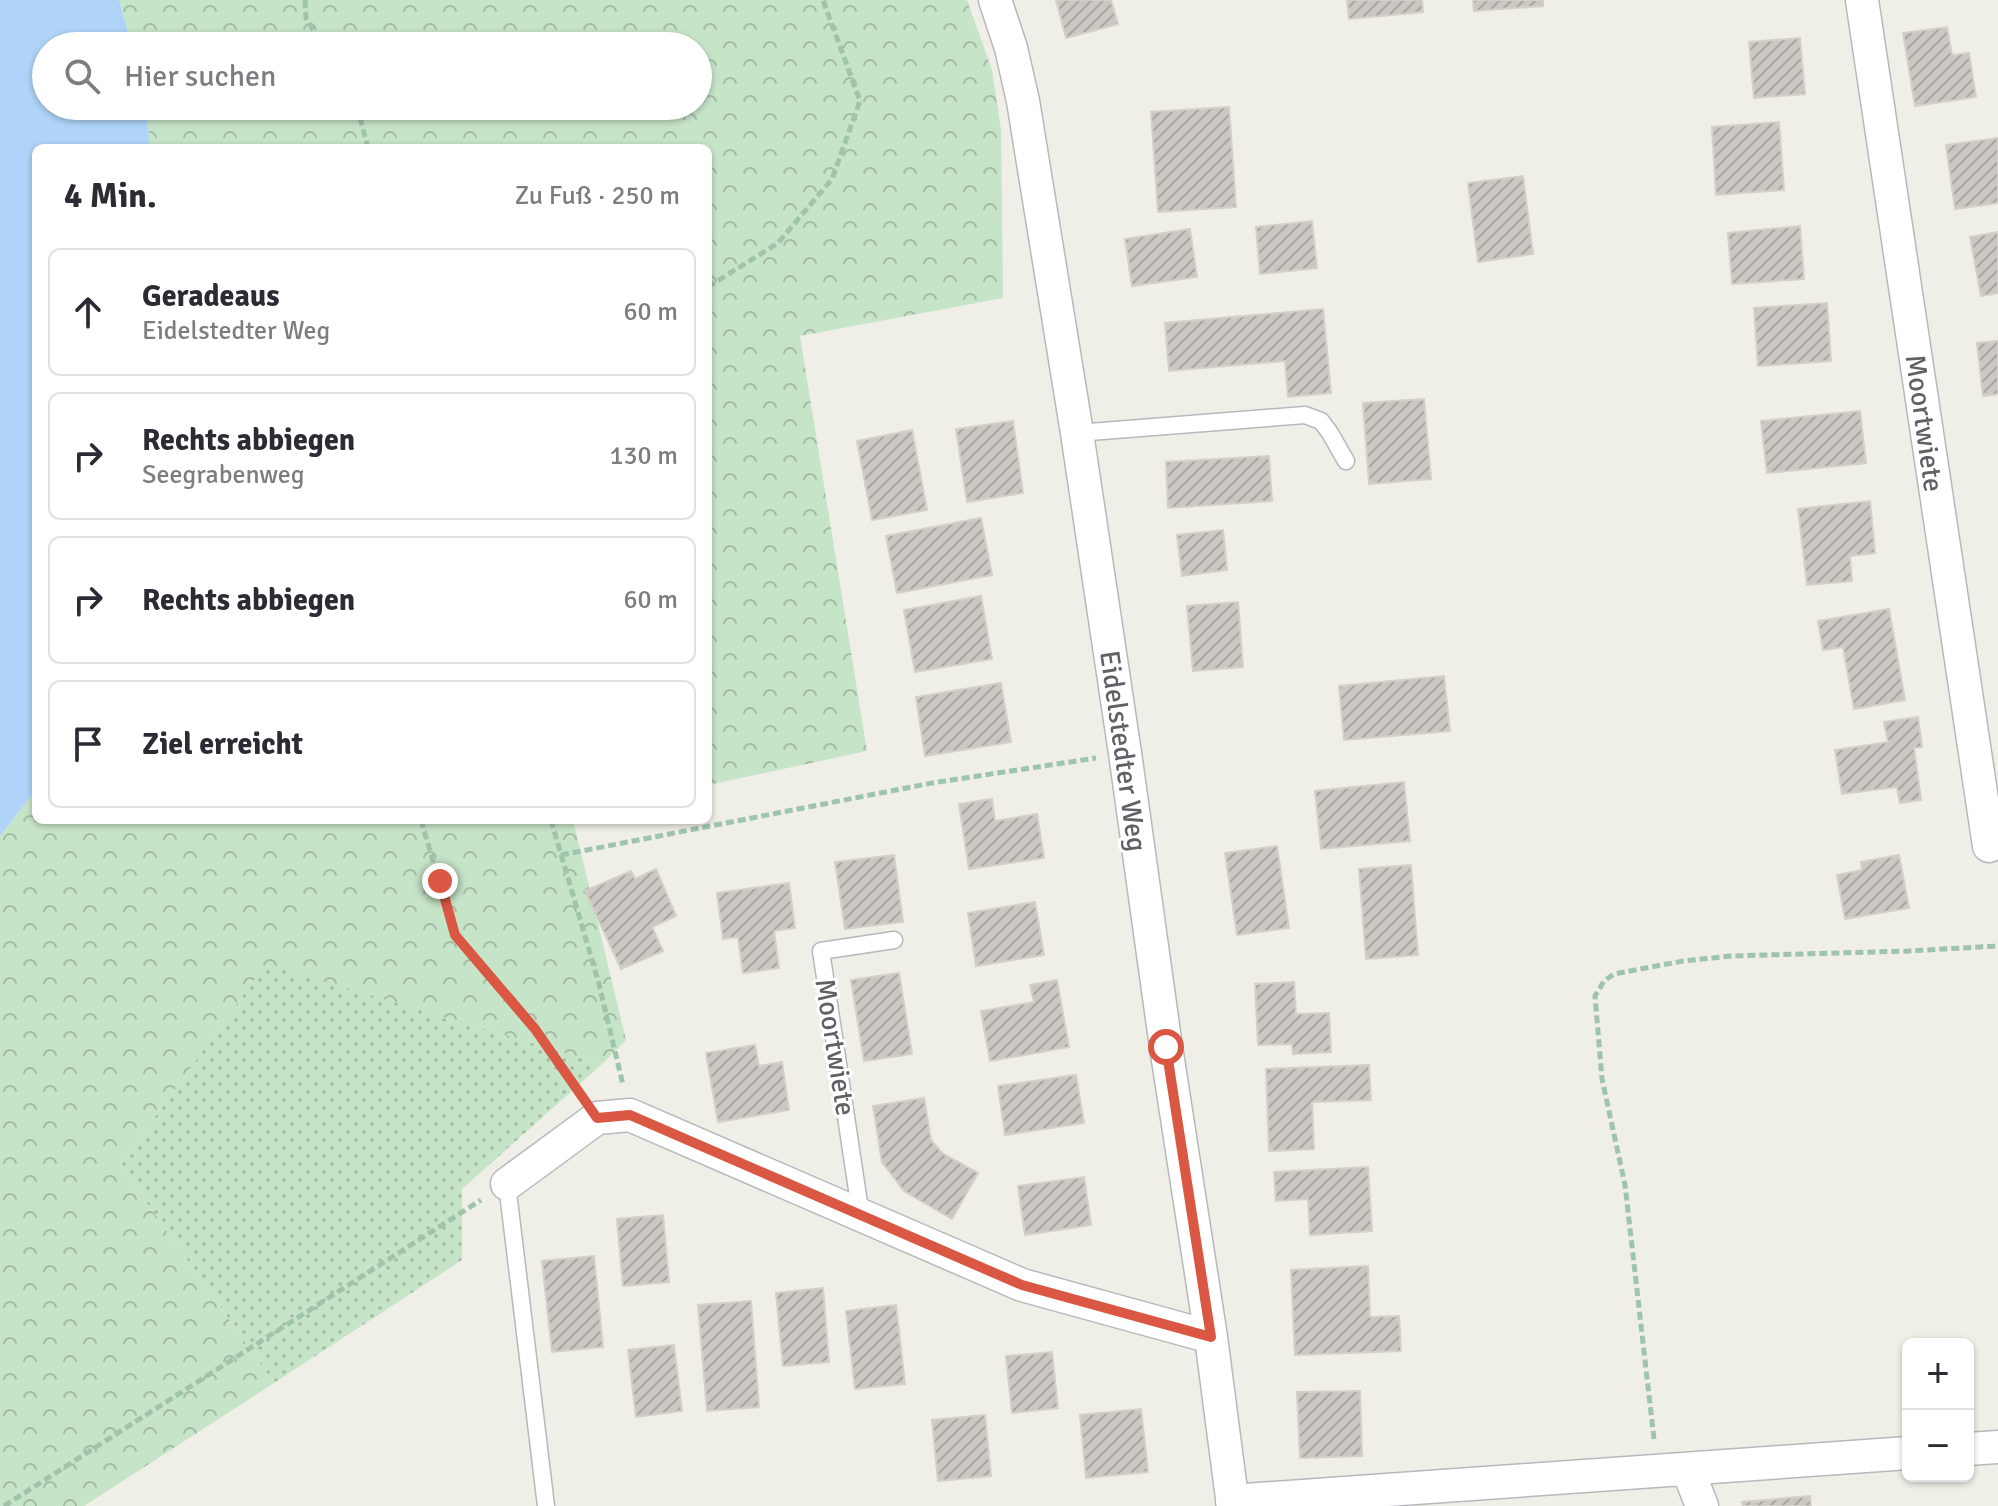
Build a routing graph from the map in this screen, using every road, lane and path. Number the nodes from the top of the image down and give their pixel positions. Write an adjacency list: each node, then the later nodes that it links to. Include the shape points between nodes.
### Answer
1 (305, 0): 5 (path, via 306,18)
2 (823, 0): 8 (path, via 860,101 832,179 778,243)
3 (995, 0): 9 (street, Eidelstedter Weg, via 1023,101)
4 (1862, 0): 14 (street, Moortwiete)
5 (314, 32)
6 (361, 120): 7 (path)
7 (367, 144)
8 (712, 284)
9 (1077, 433): 10 (lane, via 1305,415 1321,421); 11 (street, Eidelstedter Weg)
10 (1346, 461)
11 (1125, 753): 15 (path, via 932,783); 22 (street, Eidelstedter Weg)
12 (422, 824): 19 (path, via 455,935 535,1029)
13 (552, 824): 15 (path)
14 (1989, 846)
15 (561, 855): 18 (path)
16 (894, 940): 21 (lane, Moortwiete, via 821,951)
17 (1998, 946): 26 (path, via 1731,956 1614,974 1604,981 1595,996 1602,1079)
18 (630, 1115): 19 (street); 21 (street)
19 (597, 1118): 20 (street)
20 (507, 1184): 28 (path); 29 (lane)
21 (861, 1216): 22 (street, via 1022,1285)
22 (1211, 1337): 27 (street, Eidelstedter Weg)
23 (1998, 1447): 24 (street)
24 (1974, 1449)
25 (1902, 1453): 26 (street)
26 (1673, 1471): 27 (street); 30 (street)
27 (1233, 1503)
28 (4, 1506)
29 (546, 1506)
30 (1702, 1506)

